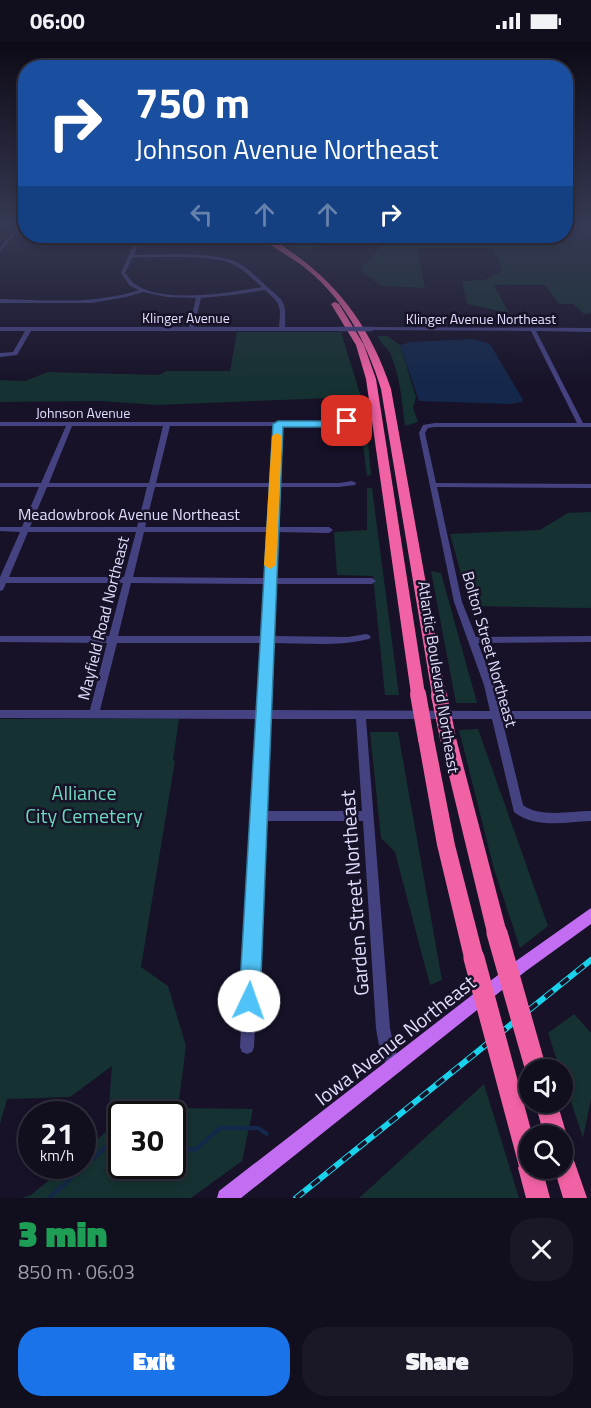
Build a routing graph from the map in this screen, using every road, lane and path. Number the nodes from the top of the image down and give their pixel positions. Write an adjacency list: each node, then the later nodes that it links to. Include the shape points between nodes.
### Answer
1 (125, 277): 6 (street)
2 (253, 277): 5 (street)
3 (310, 277): 59 (highway, Atlantic Boulevard Northeast, bridge, via 343,314 364,355 374,393 418,694 446,845)
4 (320, 277): 57 (highway, Atlantic Boulevard Northeast, bridge, via 358,319 378,360 386,389 448,738)
5 (266, 288): 7 (street); 12 (street, via 282,303)
6 (143, 290): 7 (street); 8 (street, via 98,301)
7 (199, 296): 11 (street)
8 (0, 301)
9 (0, 329): 10 (street, Klinger Avenue)
10 (29, 329): 11 (street, Klinger Avenue); 16 (street, via 15,354)
11 (191, 329): 12 (street, Klinger Avenue)
12 (282, 329): 13 (street, Klinger Avenue, bridge)
13 (371, 330): 14 (street, Klinger Avenue Northeast)
14 (533, 330): 15 (street, Klinger Avenue Northeast); 22 (street)
15 (591, 330)
16 (0, 355)
17 (347, 421): 21 (street, Johnson Avenue)
18 (0, 424): 19 (street, Johnson Avenue)
19 (70, 424): 20 (street, Johnson Avenue); 26 (street)
20 (167, 424): 21 (street, Johnson Avenue); 27 (street, Mayfield Road Northeast)
21 (278, 424): 29 (street)
22 (581, 425): 23 (street); 28 (street, Bolton Street Northeast, via 425,426 422,433)
23 (591, 425)
24 (352, 483): 29 (street)
25 (0, 485): 26 (street)
26 (44, 485): 27 (street); 32 (street)
27 (152, 485): 29 (street); 33 (street, Mayfield Road Northeast)
28 (433, 485): 30 (street); 45 (street, Bolton Street Northeast, via 458,602)
29 (274, 486): 34 (street)
30 (591, 486)
31 (0, 529): 32 (street, Meadowbrook Avenue Northeast)
32 (25, 529): 33 (street, Meadowbrook Avenue Northeast); 39 (street)
33 (141, 529): 34 (street, Meadowbrook Avenue Northeast); 36 (street, Mayfield Road Northeast)
34 (272, 529): 35 (street, Meadowbrook Avenue Northeast); 37 (street)
35 (329, 530)
36 (128, 580): 37 (street); 39 (street); 43 (street, Mayfield Road Northeast)
37 (269, 580): 38 (street); 44 (street)
38 (372, 581)
39 (1, 582)
40 (366, 637): 44 (street)
41 (0, 639): 43 (street)
42 (591, 639): 45 (street)
43 (113, 640): 44 (street); 47 (street, Mayfield Road Northeast)
44 (266, 640): 48 (street)
45 (471, 640): 50 (street, Bolton Street Northeast)
46 (0, 714): 47 (street)
47 (94, 714): 48 (street)
48 (263, 714): 49 (street); 52 (street)
49 (361, 715): 50 (street); 53 (street, Garden Street Northeast)
50 (496, 715): 51 (street); 54 (street, Bolton Street Northeast, via 520,810 536,817)
51 (591, 715)
52 (258, 816): 53 (street); 56 (street)
53 (367, 816): 58 (street, Garden Street Northeast, via 383,1028 387,1050)
54 (591, 816)
55 (591, 915): 58 (main road, Iowa Avenue Northeast)
56 (247, 1047)
57 (533, 1059)
58 (396, 1066): 62 (main road, Iowa Avenue Northeast)
59 (519, 1127)
60 (533, 1179): 63 (highway, Atlantic Boulevard Northeast)
61 (569, 1179): 64 (highway)
62 (226, 1198)
63 (538, 1198)
64 (575, 1198)

